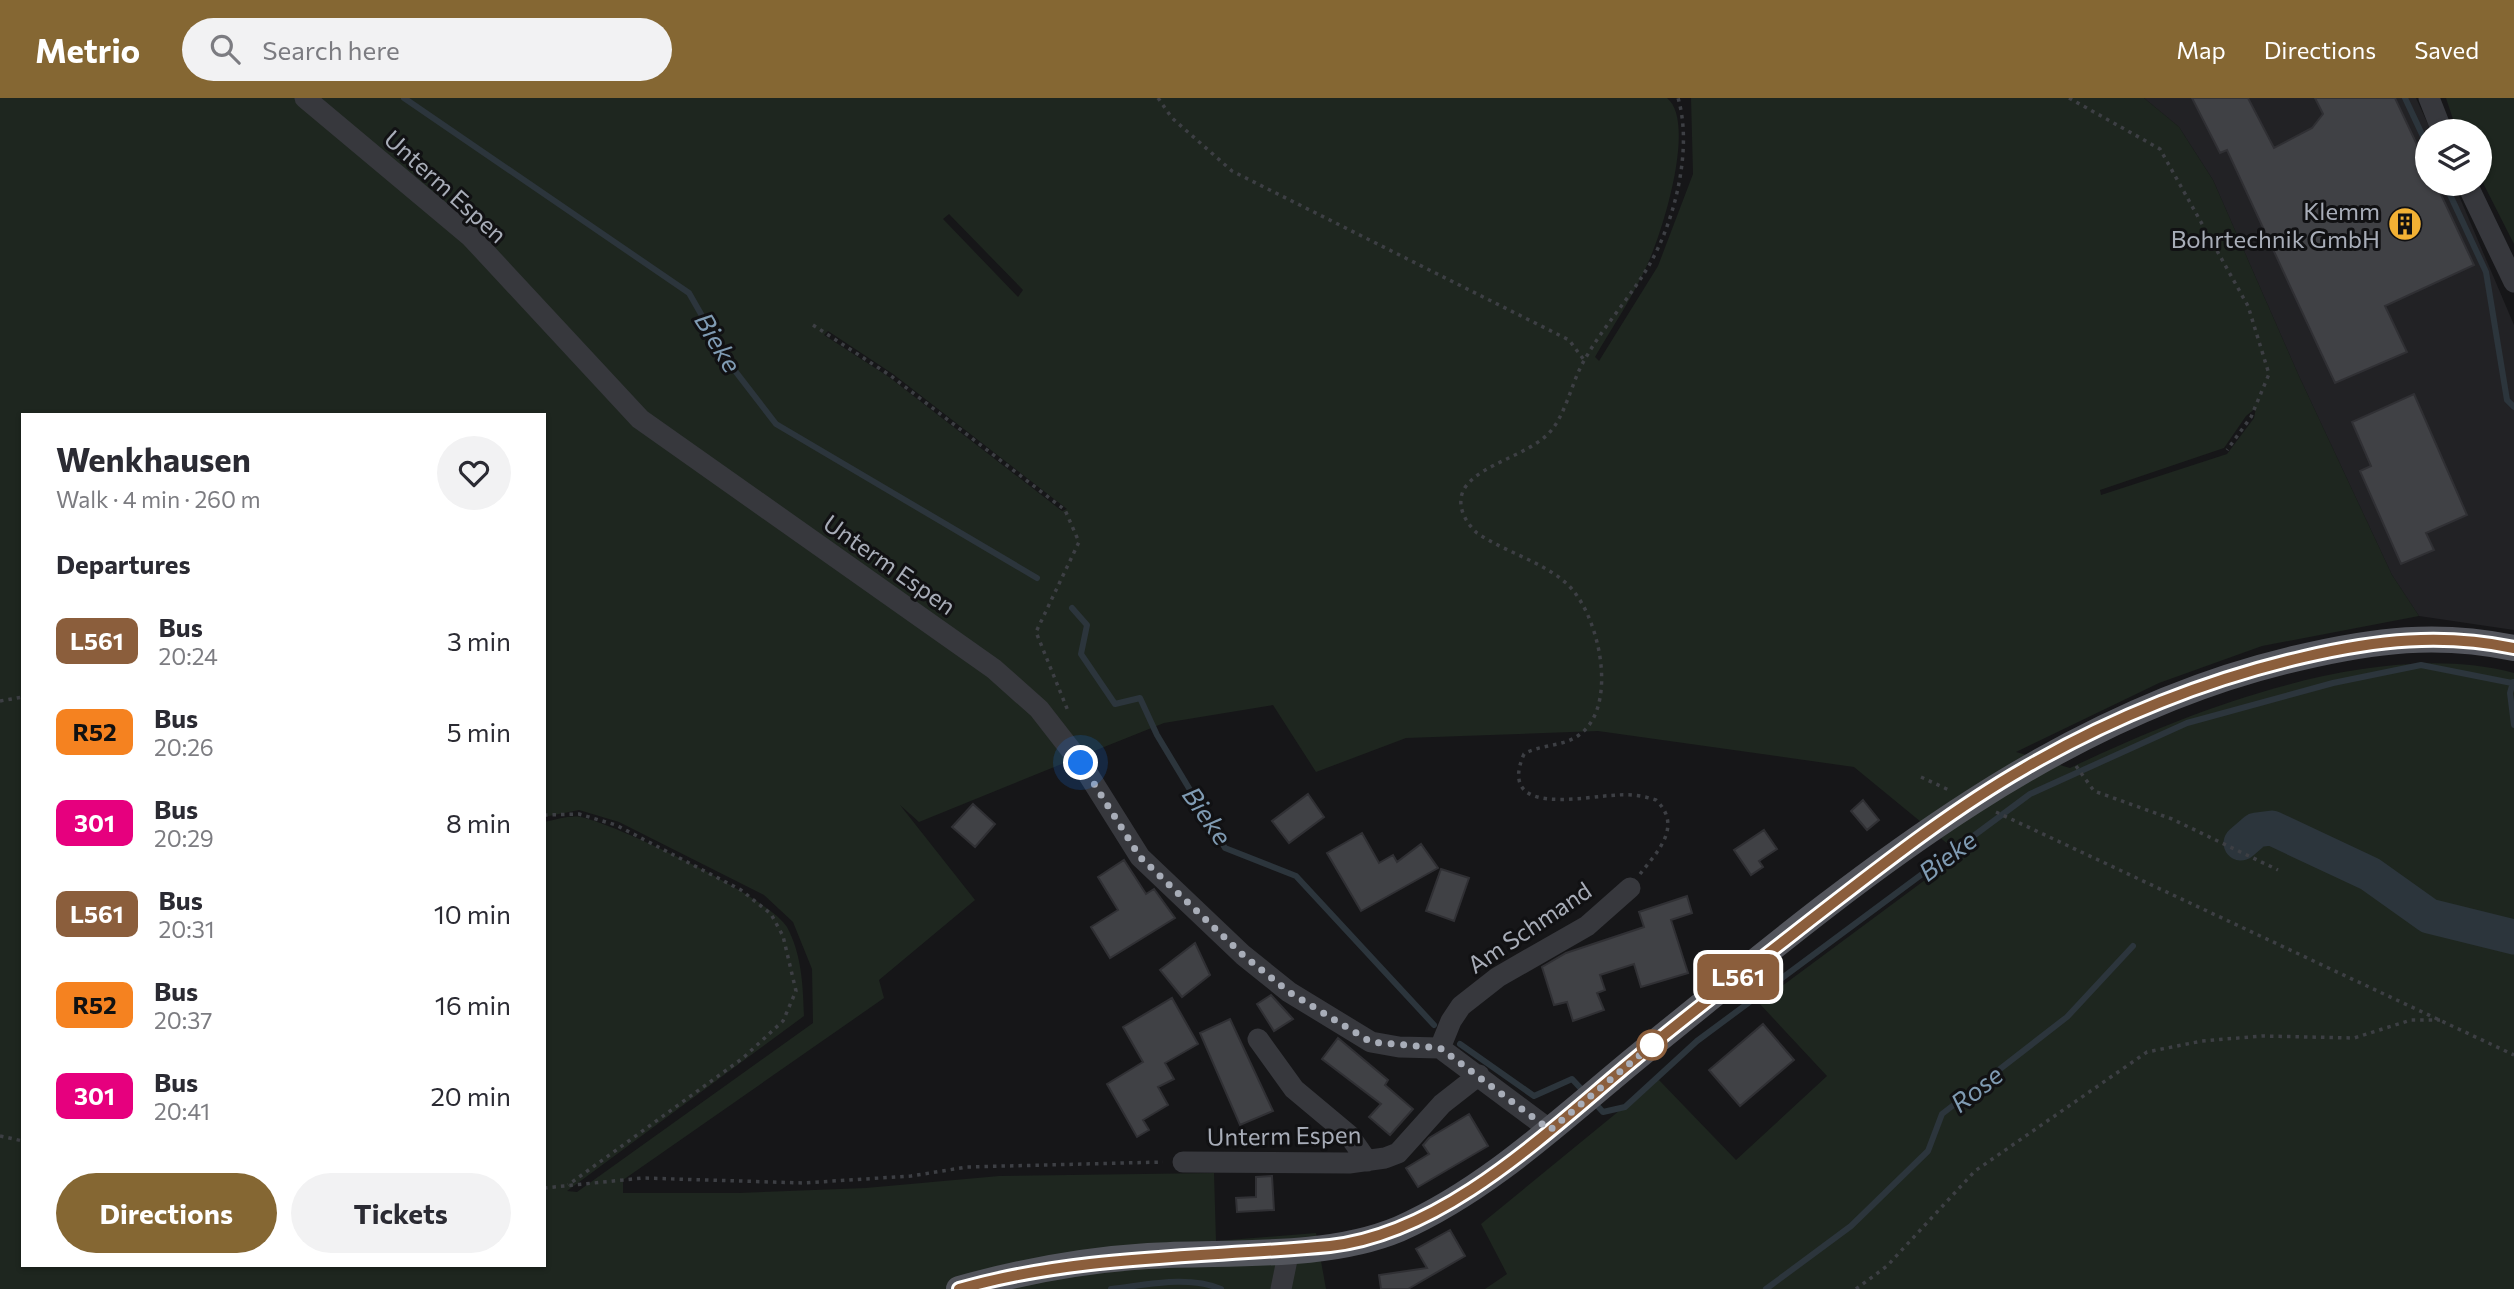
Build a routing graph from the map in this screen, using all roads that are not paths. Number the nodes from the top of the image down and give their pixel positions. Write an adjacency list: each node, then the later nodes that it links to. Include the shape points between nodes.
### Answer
1 (304, 98): 9 (street, Unterm Espen, via 471,237 640,419 994,669 1039,709 1081,763 1140,857 1243,955 1289,992 1371,1042)
2 (2429, 98): 3 (street)
3 (2437, 119)
4 (2473, 196): 5 (street)
5 (2514, 282)
6 (2514, 649): 11 (main road, via 2477,641 2388,640 2291,660 2216,681 2114,723 2023,768 1889,859)
7 (1630, 888): 9 (street, Am Schmand, via 1587,926 1498,976 1461,1006)
8 (1258, 1039): 12 (street, via 1294,1089 1349,1135)
9 (1440, 1048): 10 (street)
10 (1479, 1074): 11 (street); 12 (street, Unterm Espen, via 1442,1104 1398,1153)
11 (1550, 1130): 14 (main road, via 1467,1190 1396,1230 1351,1243)
12 (1367, 1161): 13 (street, Unterm Espen)
13 (1183, 1162)
14 (1289, 1250): 15 (main road, via 1144,1256 1070,1265); 16 (street)
15 (959, 1289)
16 (1282, 1289)

